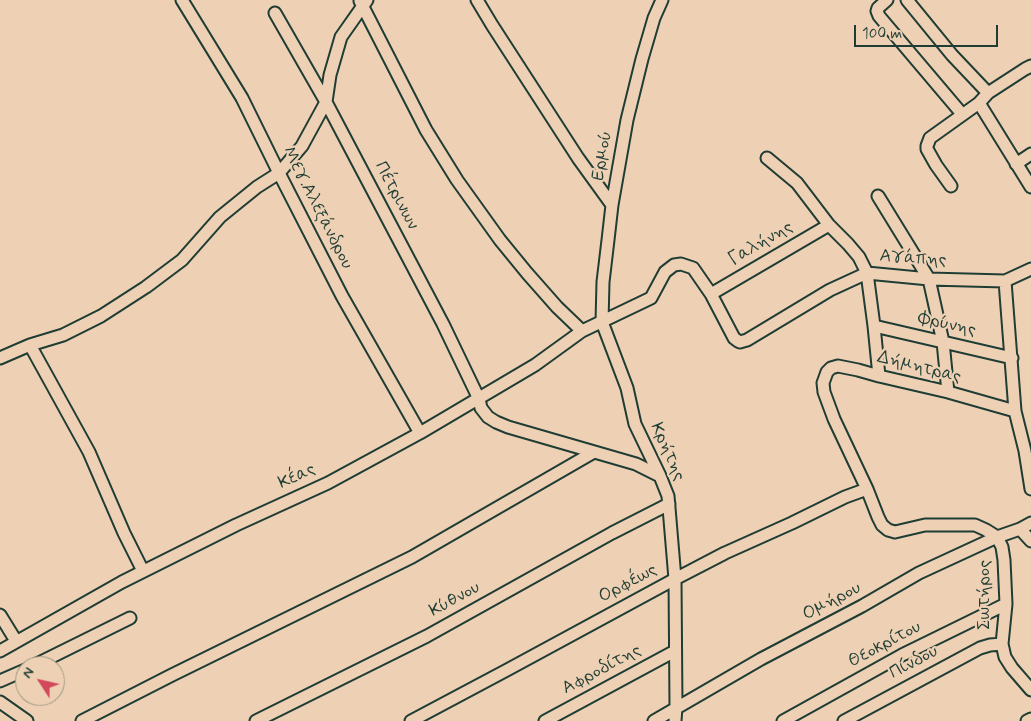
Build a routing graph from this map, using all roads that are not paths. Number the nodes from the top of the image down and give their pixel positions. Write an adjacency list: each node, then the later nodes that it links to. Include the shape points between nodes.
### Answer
1 (182, 0): 16 (street, Μεγ.Αλεξάνδρου, via 242,98)
2 (477, 0): 20 (street, via 578,158)
3 (662, 0): 20 (street, Ερμού, via 640,68)
4 (887, 0): 12 (street, via 878,8 878,14)
5 (907, 0): 9 (street)
6 (363, 2): 10 (street, via 341,37); 29 (street, via 426,130 457,180 527,273)
7 (275, 14): 10 (street, Πέτρινων)
8 (1031, 66): 9 (street)
9 (988, 93): 11 (street)
10 (326, 102): 16 (street, via 302,146); 37 (street, Πέτρινων, via 443,324)
11 (979, 103): 12 (street); 15 (street)
12 (962, 114): 17 (street, via 933,135 927,146)
13 (1031, 154): 15 (street)
14 (767, 158): 21 (street, via 797,183)
15 (1016, 164): 18 (street)
16 (279, 173): 32 (street, via 220,217 182,260 146,287 101,316 63,335); 39 (street, Μεγ.Αλεξάνδρου, via 342,296)
17 (951, 186)
18 (1031, 187)
19 (878, 196): 24 (street)
20 (612, 205): 27 (street, Ερμού, via 602,282)
21 (829, 225): 23 (street, via 859,257); 26 (street, Γαλήνης)
22 (1031, 269): 25 (street, Αγάπης)
23 (867, 273): 24 (street, Αγάπης); 28 (street); 30 (street, Αγάπης, via 830,290)
24 (930, 279): 25 (street, Αγάπης); 31 (street)
25 (1005, 281): 34 (street)
26 (711, 294): 27 (street, Κέας, via 693,268 681,264 664,272 651,298); 30 (street, Κέας, via 734,338 738,342)
27 (602, 322): 29 (street, Κέας); 41 (street, Κρήτης, via 627,388 635,424)
28 (874, 326): 31 (street, Φρύνης); 35 (street)
29 (582, 331): 37 (street, Κέας, via 535,365)
30 (747, 340)
31 (943, 342): 34 (street, Φρύνης); 36 (street)
32 (30, 345): 33 (street); 49 (street, via 89,452)
33 (0, 358)
34 (1012, 358): 38 (street)
35 (879, 376): 36 (street, Δήμητρας); 42 (street, Δήμητρας, via 838,366 826,372 823,383 834,420)
36 (948, 392): 38 (street, Δήμητρας)
37 (478, 398): 39 (street, Κέας); 40 (street, Πέτρινων, via 488,417 496,422)
38 (1015, 412): 43 (street)
39 (420, 433): 49 (street, Κέας, via 328,482)
40 (594, 452): 41 (street, Πέτρινων, via 636,464); 66 (street, via 412,556)
41 (660, 476): 44 (street, Κρήτης)
42 (867, 489): 47 (street, Σωτήρος, via 882,525 888,530 895,532 926,525 975,525); 50 (street, Ορφέως)
43 (1031, 489)
44 (668, 504): 50 (street, Κρήτης); 67 (street, Κύθνου, via 427,636)
45 (1031, 523): 46 (street, Ομήρου)
46 (1020, 529): 47 (street, Ομήρου); 48 (street)
47 (997, 537): 51 (street, Σωτήρος, via 1004,560); 63 (street, Ομήρου, via 919,574)
48 (1031, 541)
49 (143, 571): 54 (street, Κέας)
50 (674, 578): 57 (street, Κρήτης); 68 (street, Ορφέως)
51 (1006, 604): 55 (street, Σωτήρος); 72 (street, Θεοκρίτου, via 902,655)
52 (0, 615): 54 (street)
53 (130, 618): 58 (street)
54 (16, 641): 56 (street, Κέας)
55 (1002, 644): 61 (street, Σωτήρος, via 1005,657); 73 (street, Πίνδου, via 980,648)
56 (0, 650)
57 (676, 651): 63 (street, Κρήτης); 69 (street, Αφροδίτης)
58 (53, 656)
59 (15, 674): 60 (street)
60 (0, 681)
61 (1031, 690)
62 (0, 702): 65 (street)
63 (676, 707): 70 (street, Ομήρου); 71 (street, Κρήτης)
64 (1031, 719): 74 (street)
65 (27, 721)
66 (82, 721)
67 (256, 721)
68 (411, 721)
69 (545, 721)
70 (654, 721)
71 (675, 721)
72 (783, 721)
73 (844, 721)
74 (1028, 721)

